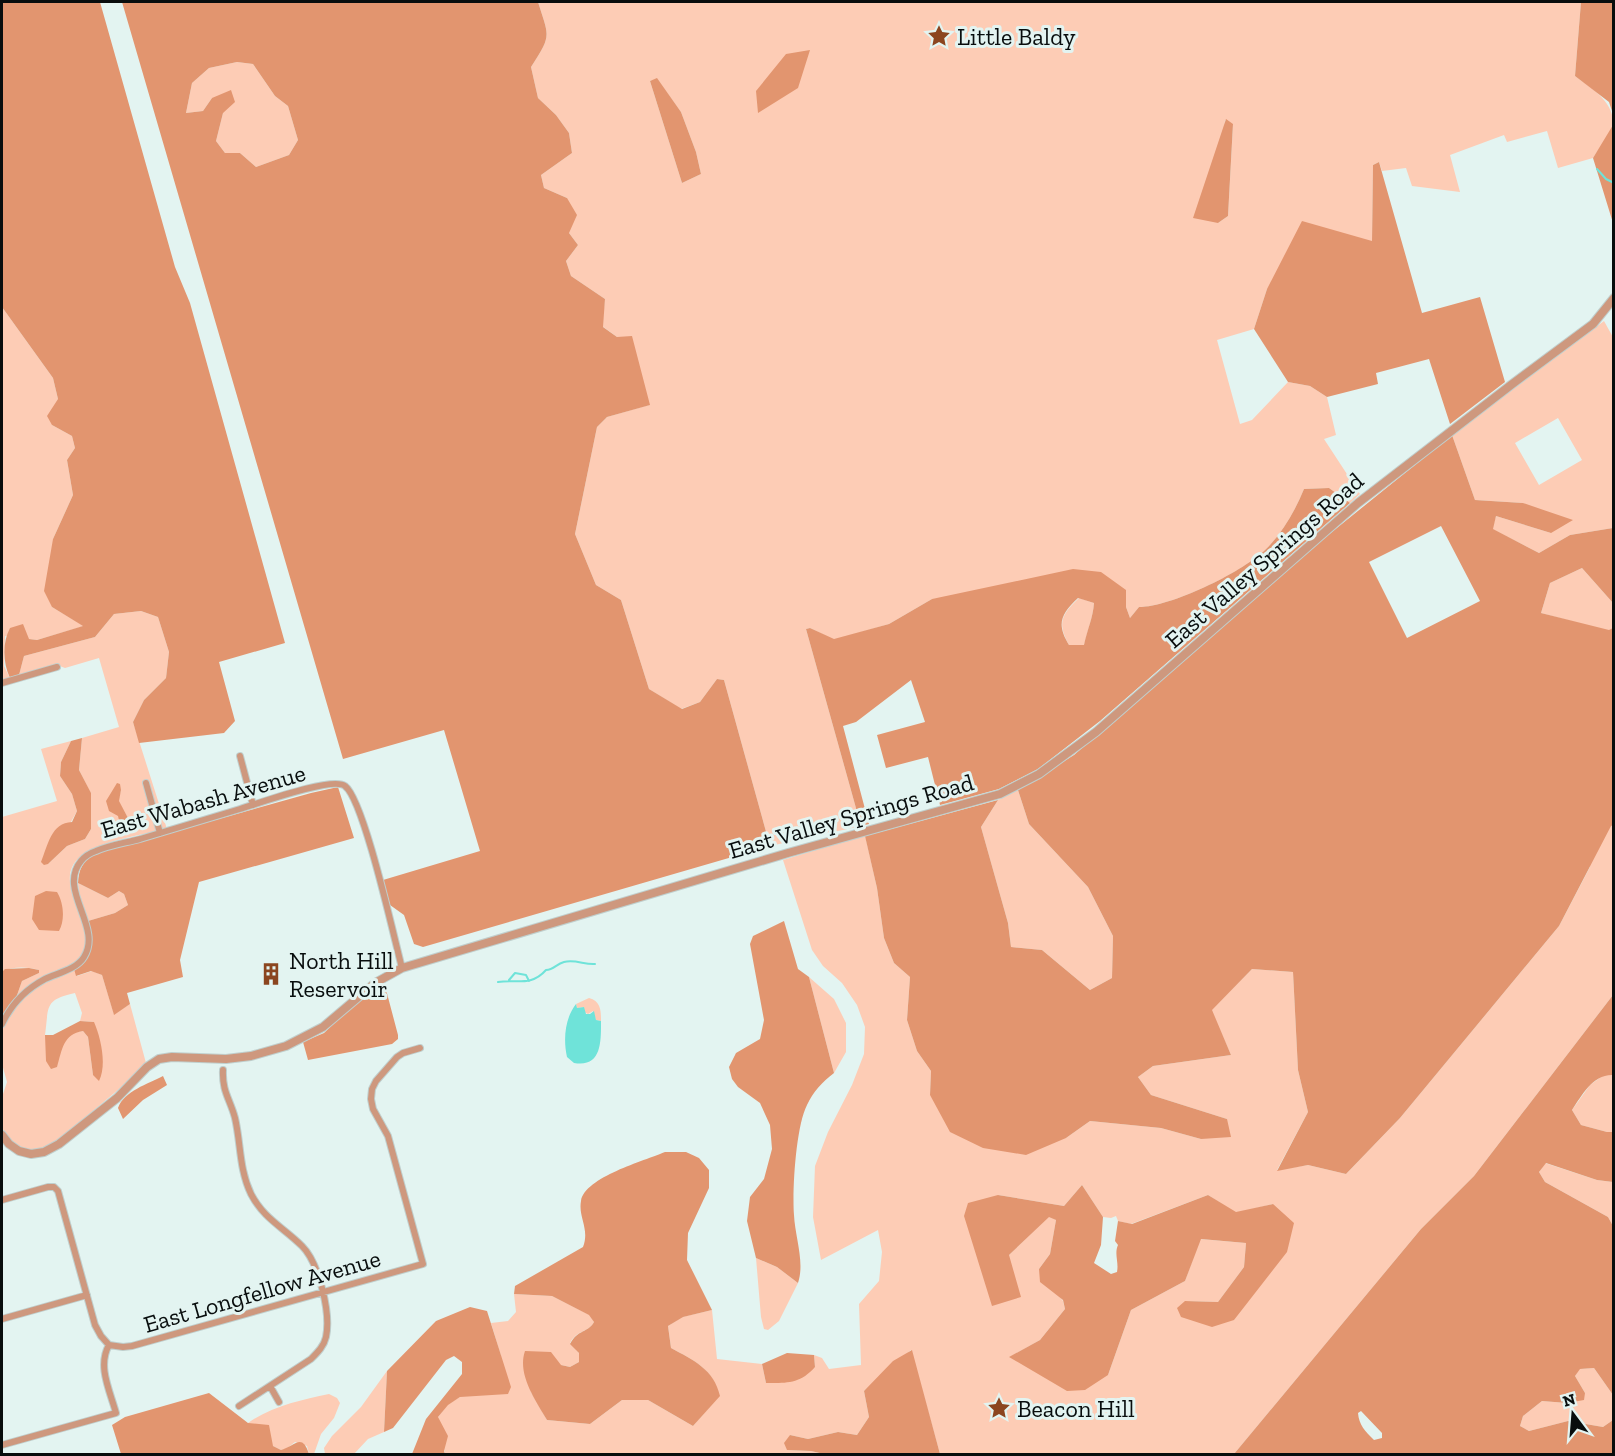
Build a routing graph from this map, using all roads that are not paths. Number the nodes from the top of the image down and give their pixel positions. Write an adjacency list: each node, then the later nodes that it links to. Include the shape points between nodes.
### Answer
1 (1614, 298): 8 (street, East Valley Springs Road, via 1593,324 1358,503 1096,732 1039,774 1000,794 776,856)
2 (57, 667): 3 (street)
3 (2, 683)
4 (240, 756): 6 (street)
5 (146, 783): 7 (street)
6 (253, 806): 7 (street, East Wabash Avenue); 8 (street, East Wabash Avenue, via 315,787 344,784 351,793 374,858)
7 (160, 833): 9 (street, East Wabash Avenue, via 96,850 78,865 74,885 88,937 86,955 73,967 31,988)
8 (402, 968): 12 (street, East Valley Springs Road, via 375,983 323,1027 286,1046 226,1059 159,1059 117,1098 51,1149 25,1153 13,1148)
9 (2, 1024)
10 (420, 1048): 14 (street, East Longfellow Avenue, via 397,1057 376,1081 371,1099 388,1136 423,1264)
11 (223, 1070): 14 (street, via 241,1164 252,1194 272,1222 306,1252)
12 (2, 1135)
13 (2, 1200): 15 (street, via 48,1187 58,1191)
14 (322, 1291): 17 (street, East Longfellow Avenue, via 132,1346); 18 (street, via 327,1328 321,1350)
15 (87, 1295): 16 (street); 17 (street, via 95,1325)
16 (2, 1320)
17 (109, 1345): 21 (street, via 102,1364 116,1413)
18 (270, 1386): 19 (street); 20 (street)
19 (279, 1402)
20 (239, 1407)
21 (2, 1445)

